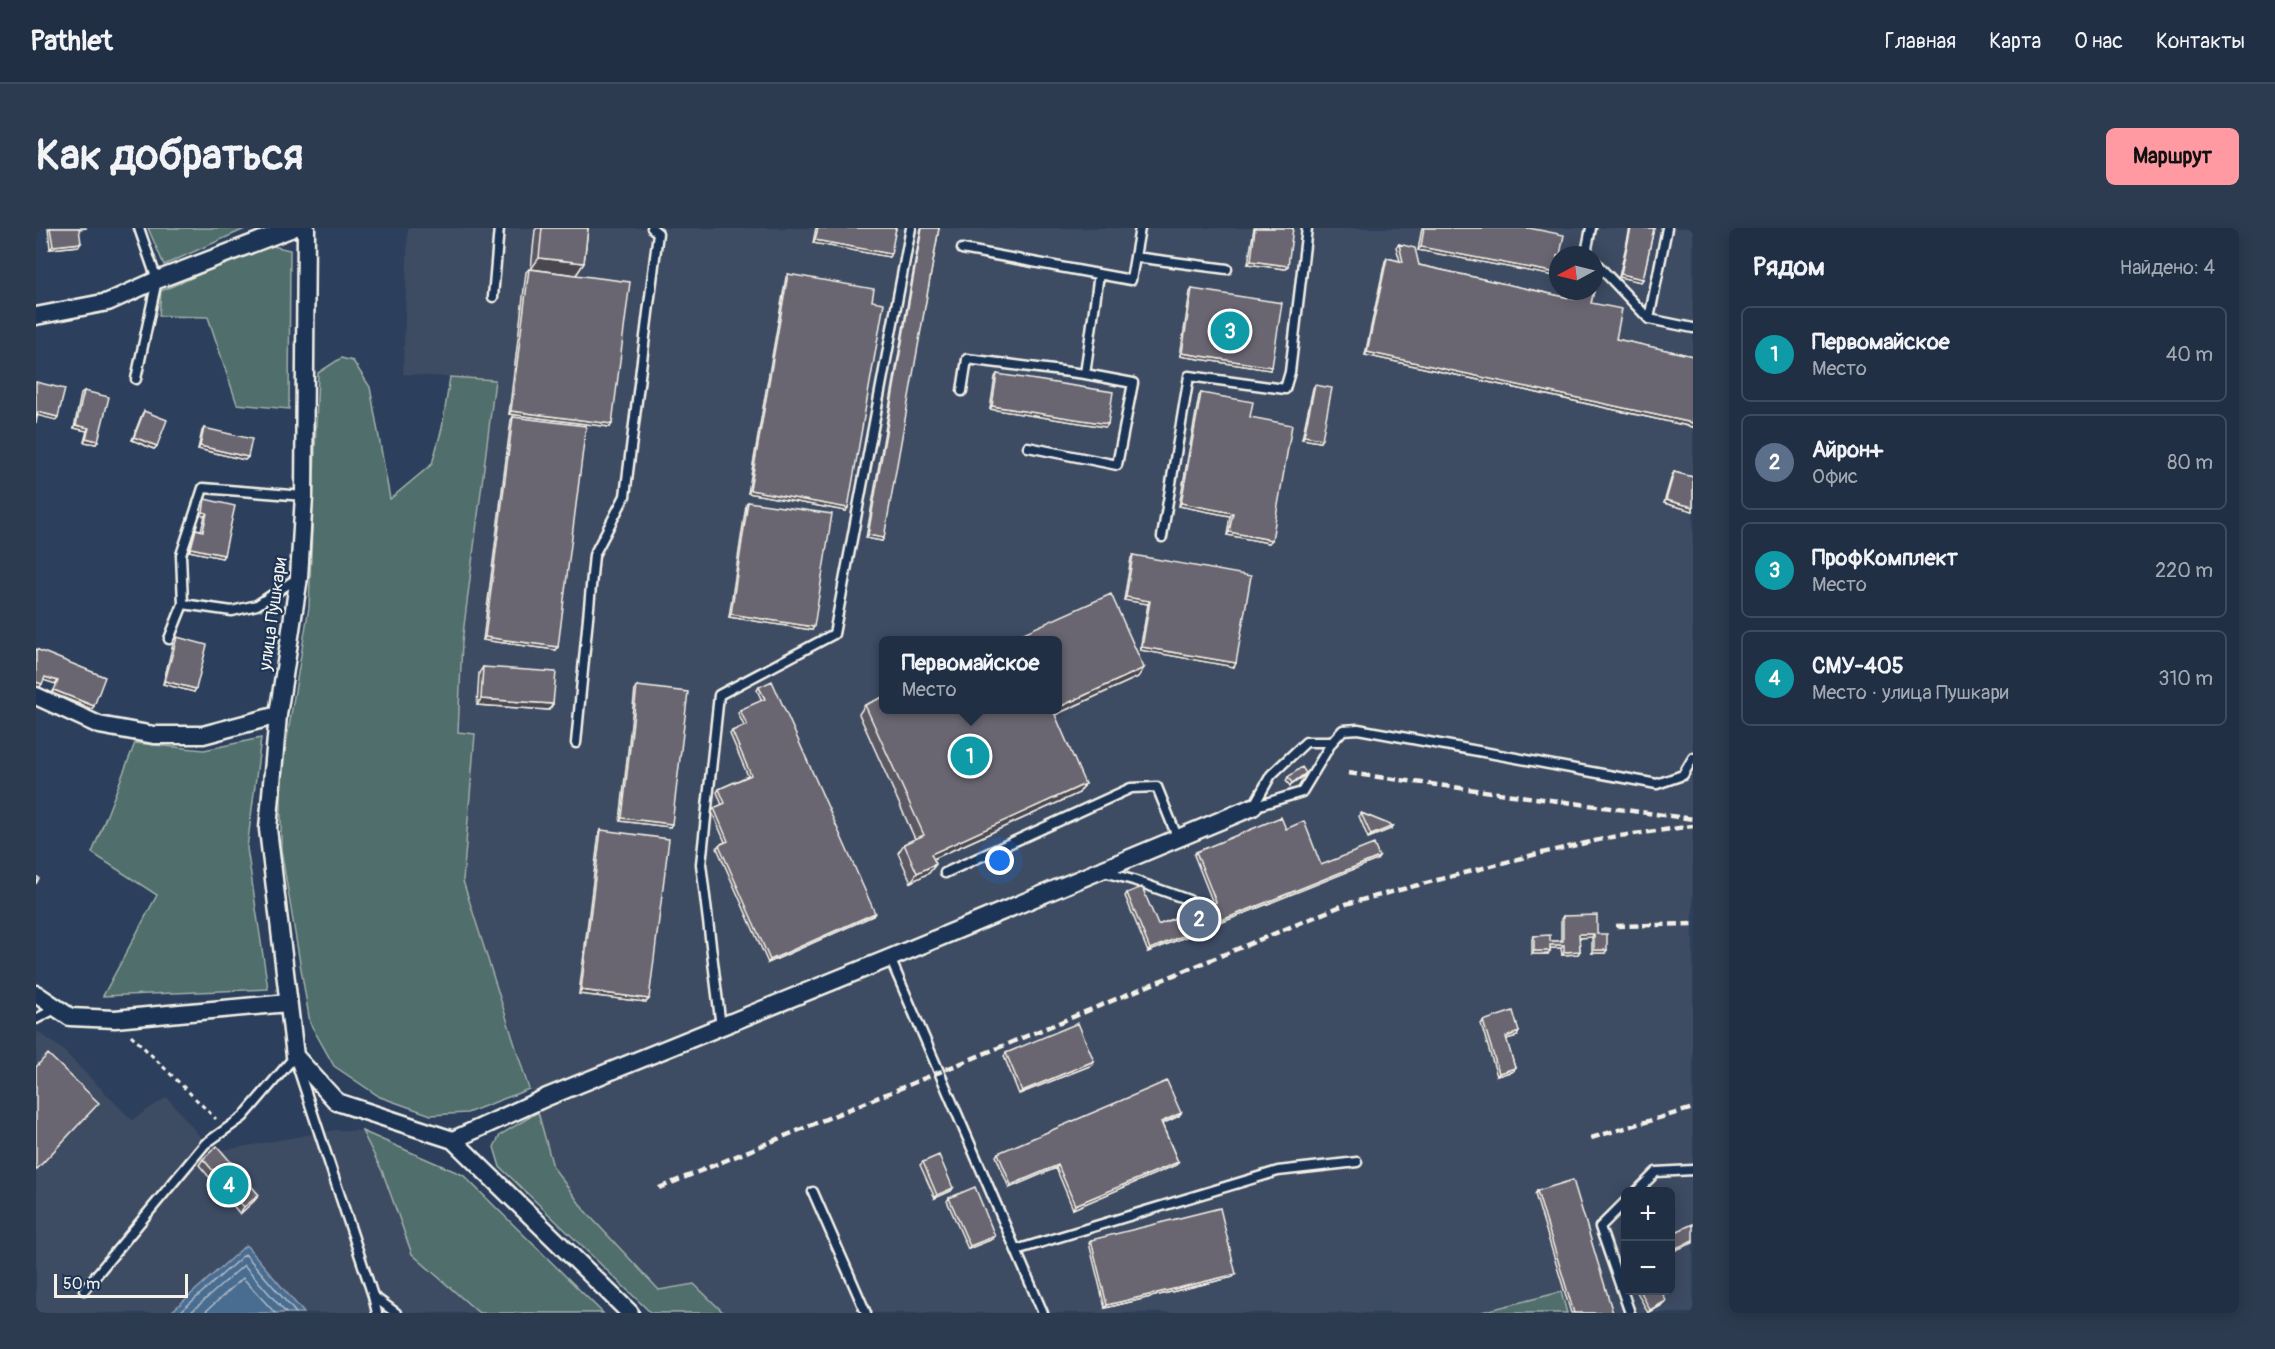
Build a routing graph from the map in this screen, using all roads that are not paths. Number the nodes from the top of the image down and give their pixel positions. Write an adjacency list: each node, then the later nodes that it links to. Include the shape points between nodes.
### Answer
1 (139, 228): 17 (lane)
2 (293, 228): 17 (street)
3 (306, 228): 26 (street, улица Пушкари)
4 (499, 228): 18 (lane)
5 (652, 228): 34 (lane, via 658,233 625,496 594,555)
6 (911, 228): 46 (lane, via 834,634 719,695 701,864)
7 (1140, 228): 13 (lane)
8 (1307, 228): 27 (lane, via 1285,389 1189,376)
9 (1590, 228): 11 (lane)
10 (1667, 228): 20 (lane)
11 (1587, 246)
12 (962, 249): 16 (lane)
13 (1135, 257): 14 (lane); 16 (lane, via 1131,280)
14 (1227, 269)
15 (1603, 270): 20 (lane)
16 (1099, 274): 22 (lane)
17 (158, 280): 19 (street, via 108,302); 23 (lane)
18 (493, 297)
19 (36, 316)
20 (1649, 319): 21 (lane)
21 (1693, 328)
22 (1085, 374): 24 (lane, via 967,359); 25 (lane, via 1133,383 1117,465)
23 (136, 379)
24 (962, 391)
25 (1028, 447)
26 (304, 496): 28 (street, улица Пушкари); 29 (lane, via 202,488 181,555)
27 (1162, 537)
28 (299, 577): 29 (lane, via 256,605 232,611); 32 (street, улица Пушкари)
29 (183, 604): 30 (lane)
30 (169, 639)
31 (36, 696): 32 (street, via 99,725 154,735 203,735)
32 (278, 715): 43 (street, улица Пушкари, via 268,829)
33 (1332, 742): 35 (lane, via 1343,730 1358,729 1657,784 1683,775); 36 (lane, via 1302,792); 36 (lane, via 1306,742 1271,775)
34 (576, 743)
35 (1693, 758)
36 (1253, 807): 37 (street)
37 (1178, 839): 38 (street); 39 (lane, via 1156,787 1131,788)
38 (1100, 871): 40 (lane); 41 (street)
39 (945, 873)
40 (1189, 900)
41 (891, 958): 46 (street); 54 (lane)
42 (36, 994): 44 (street)
43 (288, 1003): 44 (street, via 115,1019 70,1017); 47 (street, улица Пушкари)
44 (57, 1008): 45 (lane)
45 (36, 1019)
46 (722, 1027): 48 (street, via 547,1097)
47 (295, 1056): 48 (street, via 337,1102); 55 (lane, via 243,1117 205,1144); 56 (lane)
48 (453, 1140): 59 (street)
49 (1357, 1162): 54 (lane, via 1278,1171)
50 (1693, 1170): 51 (lane, via 1656,1172)
51 (1640, 1187)
52 (813, 1192): 60 (lane)
53 (1621, 1206): 62 (lane, via 1600,1227)
54 (1016, 1250): 61 (lane)
55 (84, 1290)
56 (373, 1296): 57 (lane); 58 (lane)
57 (377, 1313)
58 (396, 1313)
59 (630, 1313)
60 (866, 1313)
61 (1043, 1313)
62 (1630, 1313)

